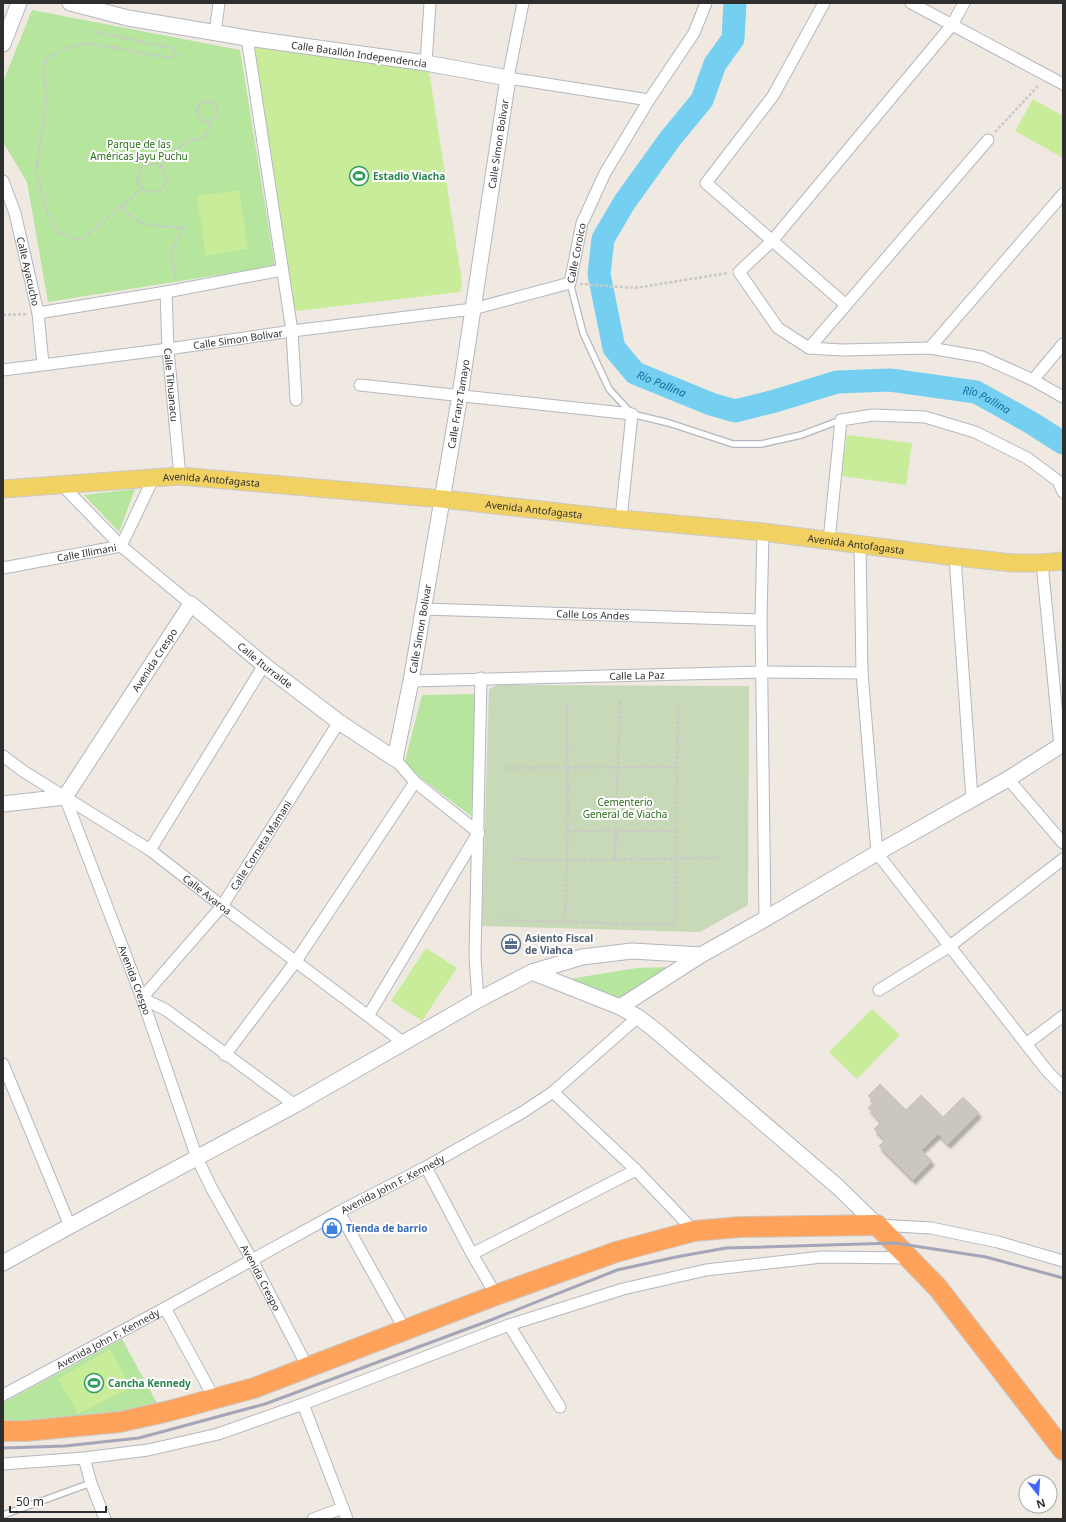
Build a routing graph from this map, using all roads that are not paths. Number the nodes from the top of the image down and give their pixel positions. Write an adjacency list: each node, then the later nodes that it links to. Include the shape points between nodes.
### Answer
1 (19, 3): 13 (main road)
2 (70, 3): 11 (main road, Calle Batallón Independencia, via 128,18)
3 (219, 3): 11 (street)
4 (430, 3): 14 (street)
5 (523, 3): 15 (street, Calle Simon Bolivar)
6 (706, 3): 17 (street, Calle Coroico, via 694,33)
7 (824, 3): 21 (street, via 773,96 706,183)
8 (911, 3): 10 (street)
9 (964, 3): 10 (street)
10 (952, 25): 16 (street); 21 (street)
11 (215, 33): 12 (main road, Calle Batallón Independencia)
12 (247, 38): 14 (main road, Calle Batallón Independencia); 22 (street)
13 (3, 44)
14 (426, 63): 15 (main road, Calle Batallón Independencia)
15 (508, 78): 17 (street, Calle Batallón Independencia); 26 (main road, Calle Simon Bolivar)
16 (1063, 84)
17 (649, 100): 23 (street, Calle Coroico, via 605,173 582,223)
18 (988, 140): 25 (street)
19 (3, 180): 27 (street, Calle Ayacucho, via 15,214)
20 (1063, 194): 31 (street)
21 (772, 240): 25 (street); 30 (street, via 738,272 778,328)
22 (282, 270): 24 (street); 28 (street)
23 (570, 283): 26 (street, Calle Simon Bolivar); 40 (lane, Calle Coroico, via 583,333 609,389)
24 (166, 292): 27 (street); 32 (street, Calle Tihuanacu)
25 (846, 305): 30 (street)
26 (473, 309): 28 (street, Calle Simon Bolivar); 37 (main road, Calle Franz Tamayo)
27 (38, 313): 33 (street, Calle Ayacucho)
28 (292, 331): 32 (street, Calle Simon Bolivar); 39 (street)
29 (1063, 344): 35 (street)
30 (809, 348): 31 (street)
31 (930, 348): 35 (street, via 982,356)
32 (168, 349): 33 (street, Calle Simon Bolivar); 42 (street, Calle Tihuanacu)
33 (43, 364): 34 (street, Calle Simon Bolivar)
34 (3, 370)
35 (1033, 380): 38 (street)
36 (360, 385): 37 (street)
37 (460, 395): 40 (street); 47 (main road, Calle Franz Tamayo)
38 (1063, 398)
39 (296, 400)
40 (632, 414): 41 (lane, via 733,444 761,444 801,435); 48 (street)
41 (841, 420): 46 (street, via 873,415 925,417 975,432 1027,458 1058,481); 50 (street)
42 (180, 476): 43 (main road, Avenida Antofagasta); 47 (main road, Avenida Antofagasta)
43 (153, 479): 44 (main road, Avenida Antofagasta); 52 (street, Calle Illimani)
44 (63, 486): 45 (main road, Avenida Antofagasta); 52 (street, Calle Iturralde)
45 (3, 489)
46 (1063, 492)
47 (442, 499): 48 (main road, Avenida Antofagasta); 58 (main road, Calle Simon Bolivar)
48 (621, 519): 49 (main road, Avenida Antofagasta)
49 (763, 532): 50 (main road, Avenida Antofagasta); 59 (street)
50 (829, 540): 51 (main road, Avenida Antofagasta)
51 (860, 544): 53 (main road, Avenida Antofagasta); 62 (street)
52 (121, 546): 56 (street, Calle Illimani); 57 (street, Calle Iturralde)
53 (955, 557): 55 (main road, Avenida Antofagasta); 72 (street)
54 (1063, 561): 55 (main road, Avenida Antofagasta)
55 (1042, 563): 66 (street)
56 (3, 568)
57 (191, 604): 60 (main road, Calle Iturralde); 71 (main road, Avenida Crespo)
58 (424, 609): 59 (street, Calle Los Andes); 64 (main road, Calle Simon Bolivar)
59 (761, 620): 61 (street)
60 (264, 665): 65 (main road, Calle Iturralde); 76 (street)
61 (763, 672): 62 (street, Calle La Paz); 63 (street, Calle La Paz); 80 (street)
62 (862, 673): 77 (street)
63 (481, 678): 64 (street, Calle La Paz); 74 (street)
64 (411, 681): 68 (main road, Calle Simon Bolivar)
65 (339, 722): 68 (main road, Calle Iturralde); 79 (street, Calle Corneta Mamani)
66 (1061, 745): 69 (main road)
67 (3, 756): 71 (street, Calle Avaroa)
68 (395, 759): 70 (street, Calle Iturralde)
69 (1008, 778): 72 (main road); 75 (street)
70 (415, 782): 74 (street, Calle Iturralde); 83 (street)
71 (65, 797): 73 (main road); 76 (street, Calle Avaroa); 86 (street, Avenida Crespo)
72 (972, 799): 77 (main road)
73 (3, 804)
74 (479, 833): 87 (street, via 475,957); 89 (street)
75 (1063, 843)
76 (150, 850): 79 (street, Calle Avaroa)
77 (877, 853): 80 (main road); 81 (street)
78 (1063, 859): 81 (street)
79 (222, 906): 83 (street, Calle Avaroa); 86 (street, Calle Corneta Mamani)
80 (765, 919): 82 (main road)
81 (950, 946): 85 (street); 93 (street)
82 (702, 954): 84 (main road, via 632,951 582,957); 88 (main road)
83 (296, 961): 89 (street, Calle Avaroa); 94 (street)
84 (532, 972): 87 (main road); 88 (main road)
85 (879, 990)
86 (142, 998): 94 (street, via 166,1010); 100 (street, Avenida Crespo)
87 (478, 1000): 92 (main road)
88 (620, 1007): 91 (main road)
89 (368, 1016): 92 (street, Calle Avaroa)
90 (1063, 1016): 93 (street)
91 (638, 1017): 98 (street, Avenida John F. Kennedy); 104 (main road, via 838,1187)
92 (404, 1043): 99 (main road)
93 (1026, 1044): 97 (street)
94 (225, 1055): 99 (street)
95 (3, 1064): 96 (street)
96 (6, 1079): 105 (street)
97 (1063, 1087)
98 (553, 1092): 101 (street, Avenida John F. Kennedy); 102 (street)
99 (295, 1105): 100 (main road)
100 (198, 1158): 105 (main road); 109 (street, Avenida Crespo, via 212,1189)
101 (426, 1167): 103 (street, Avenida John F. Kennedy); 107 (street)
102 (636, 1170): 106 (street); 107 (street)
103 (339, 1212): 109 (street, Avenida John F. Kennedy); 115 (street)
104 (877, 1225): 106 (highway, via 740,1226); 108 (highway); 110 (street, via 931,1228 998,1242)
105 (70, 1226): 111 (main road)
106 (694, 1231): 112 (highway, via 616,1252)
107 (472, 1254): 112 (street)
108 (910, 1258): 114 (street, via 822,1257 706,1270 623,1289); 122 (highway, via 938,1288)
109 (252, 1260): 113 (street, Avenida John F. Kennedy); 116 (street, Avenida Crespo)
110 (1063, 1261)
111 (3, 1263)
112 (496, 1295): 115 (highway)
113 (165, 1308): 117 (street, Avenida John F. Kennedy); 118 (street)
114 (509, 1325): 119 (street); 120 (street)
115 (405, 1330): 116 (highway)
116 (308, 1368): 118 (highway, via 254,1388)
117 (3, 1395)
118 (214, 1398): 121 (highway, via 120,1422 26,1432)
119 (303, 1404): 123 (street, via 218,1434 148,1450); 126 (street)
120 (560, 1406)
121 (3, 1431)
122 (1063, 1450)
123 (84, 1458): 124 (street); 125 (street)
124 (3, 1464)
125 (91, 1483): 127 (lane); 128 (street)
126 (343, 1508): 129 (street); 130 (street)
127 (3, 1515)
128 (105, 1519)
129 (313, 1519)
130 (347, 1519)

